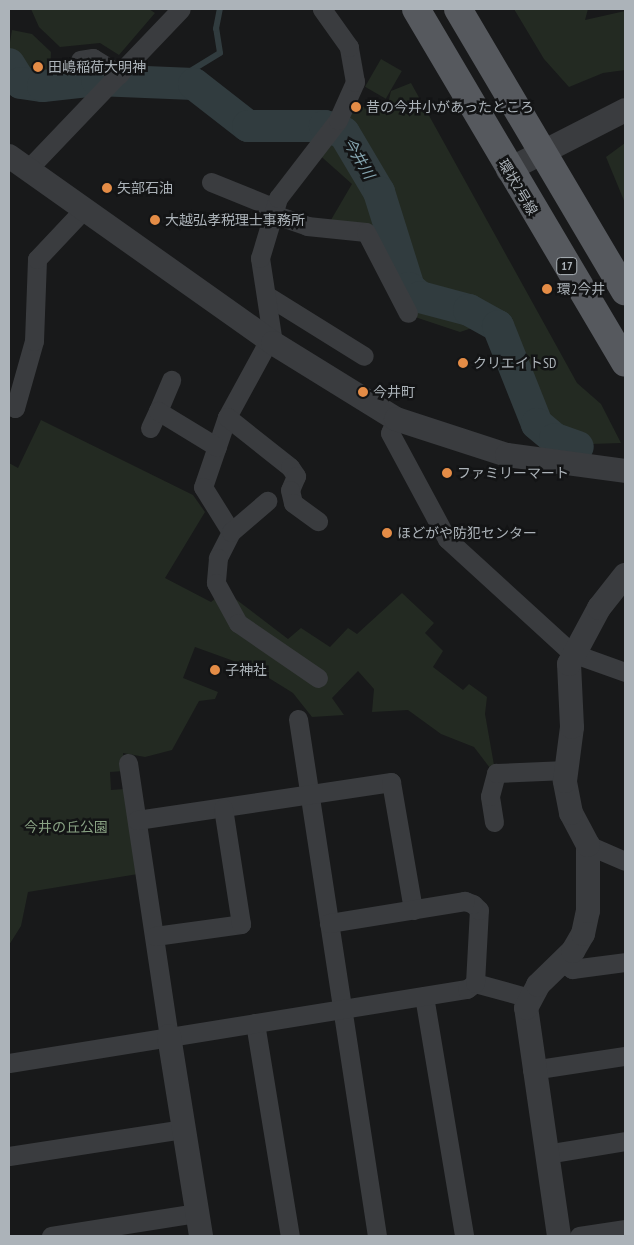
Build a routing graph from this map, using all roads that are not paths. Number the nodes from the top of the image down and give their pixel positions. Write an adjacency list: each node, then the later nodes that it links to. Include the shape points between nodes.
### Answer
1 (181, 9): 6 (street)
2 (322, 9): 14 (street, via 349,47 353,93)
3 (416, 9): 11 (main road, 環状2号線 / 17)
4 (458, 9): 8 (main road)
5 (80, 60): 6 (street, via 94,58)
6 (119, 74): 10 (street)
7 (625, 110): 8 (street)
8 (540, 152): 11 (street); 15 (main road)
9 (9, 156): 10 (street)
10 (28, 169): 13 (street)
11 (508, 170): 20 (main road, 環状2号線 / 17)
12 (211, 182): 14 (street)
13 (85, 208): 18 (street); 22 (street, via 37,260 34,341 15,408)
14 (274, 211): 16 (street, via 260,258); 17 (street, via 307,226 366,232)
15 (625, 291)
16 (266, 295): 18 (street); 19 (street)
17 (408, 312)
18 (271, 342): 23 (street); 24 (street)
19 (364, 356)
20 (625, 363)
21 (171, 380): 25 (street, via 154,419)
22 (9, 404)
23 (227, 417): 25 (street); 28 (street, via 290,467 296,476 290,490 293,503)
24 (396, 419): 26 (street, via 507,455); 31 (street, via 390,434 447,539)
25 (217, 447): 29 (street, via 203,487)
26 (625, 471)
27 (267, 501): 29 (street)
28 (318, 521)
29 (231, 532): 33 (street, via 218,558 216,583 238,623)
30 (625, 575): 31 (street)
31 (572, 653): 32 (street); 36 (street, via 572,727)
32 (625, 672)
33 (318, 678)
34 (298, 719): 37 (street)
35 (128, 763): 39 (street)
36 (566, 770): 40 (street, via 496,773 490,796); 41 (street, via 566,798)
37 (310, 795): 38 (street); 43 (street, via 391,782); 44 (street)
38 (223, 808): 39 (street); 45 (street, via 241,924)
39 (137, 820): 45 (street)
40 (494, 822)
41 (588, 845): 42 (street); 46 (street, via 591,884 585,926 573,950)
42 (625, 861)
43 (413, 910): 44 (street); 48 (street, via 465,901 479,910)
44 (329, 923): 51 (street)
45 (155, 936): 53 (street)
46 (561, 961): 47 (street, via 572,969); 50 (street)
47 (625, 962)
48 (475, 983): 49 (street, via 467,989); 50 (street)
49 (424, 996): 51 (street); 67 (street)
50 (530, 998): 56 (street, via 525,1019)
51 (342, 1009): 52 (street); 66 (street)
52 (255, 1023): 53 (street); 65 (street)
53 (169, 1036): 55 (street); 57 (street)
54 (625, 1056): 56 (street)
55 (9, 1063)
56 (532, 1070): 59 (street)
57 (184, 1129): 60 (street); 61 (street)
58 (625, 1141): 59 (street)
59 (546, 1154): 68 (street)
60 (9, 1156)
61 (197, 1213): 63 (street); 64 (street)
62 (625, 1229): 69 (street)
63 (51, 1236)
64 (200, 1236)
65 (290, 1236)
66 (377, 1236)
67 (464, 1236)
68 (559, 1236)
69 (579, 1236)

